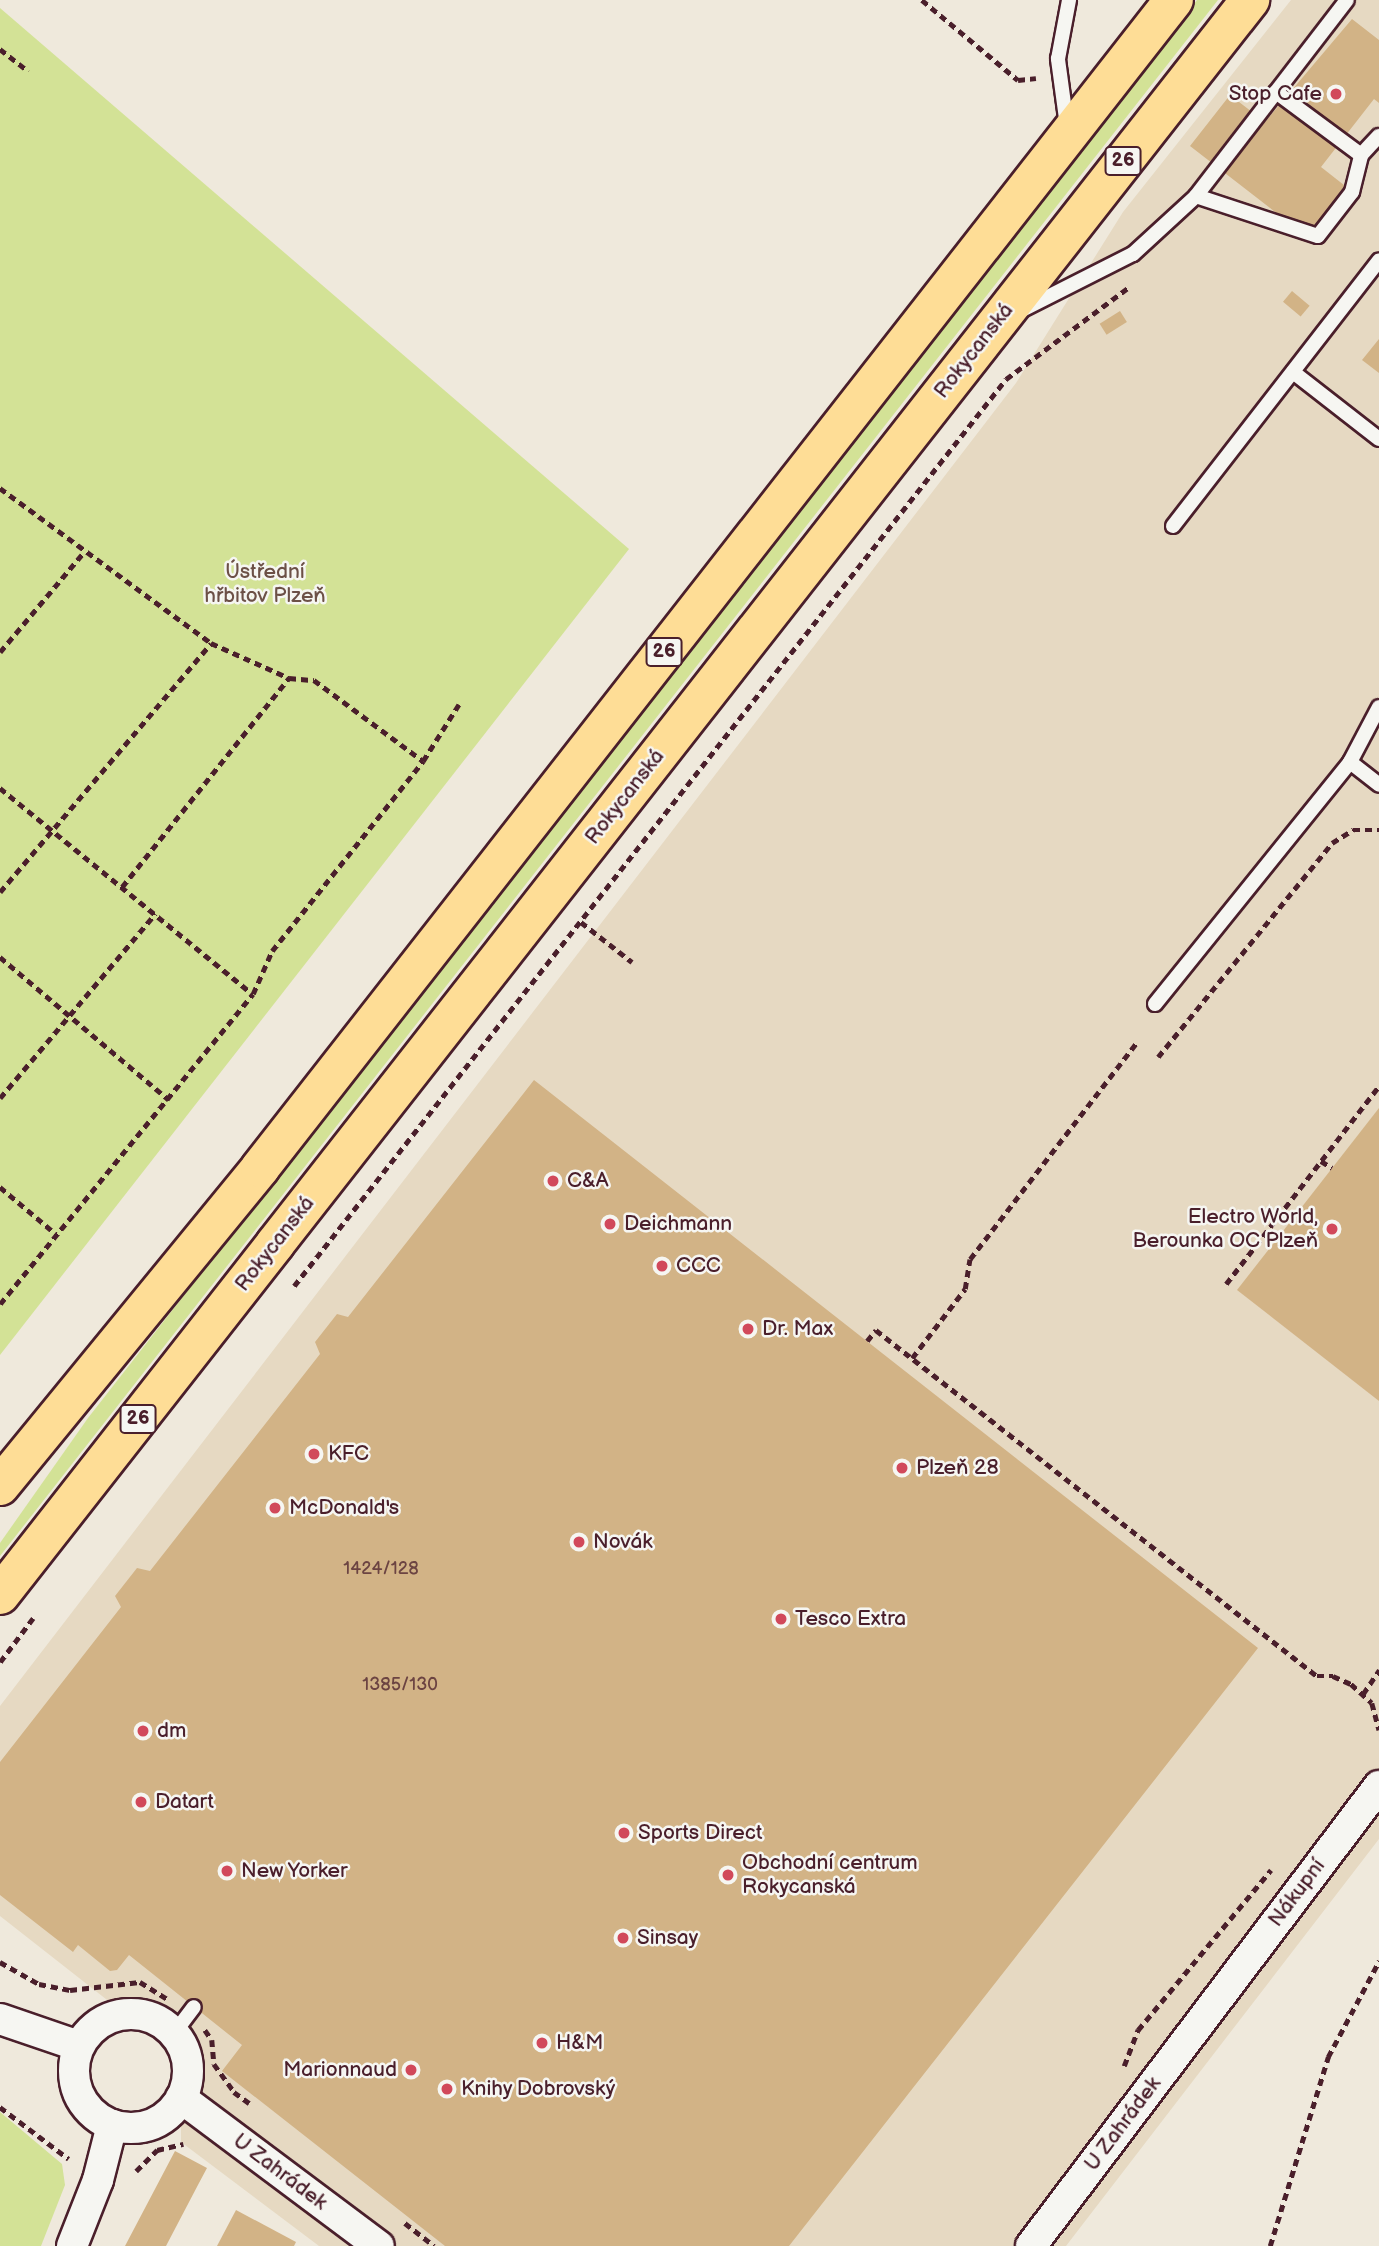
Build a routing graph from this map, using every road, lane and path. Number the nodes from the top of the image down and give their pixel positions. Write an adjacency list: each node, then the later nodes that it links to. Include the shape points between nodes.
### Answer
1 (922, 0): 7 (path, via 1018,80 1035,80)
2 (1069, 0): 7 (lane)
3 (1174, 0): 10 (main road, 26)
4 (1250, 0): 16 (main road, Rokycanská / 26)
5 (1347, 0): 9 (lane)
6 (0, 50): 8 (path)
7 (1058, 60): 10 (lane)
8 (29, 71)
9 (1276, 92): 12 (lane); 13 (lane)
10 (1069, 135): 56 (main road, 26, via 260,1168)
11 (1379, 136): 12 (lane)
12 (1361, 155): 13 (lane, via 1352,192 1318,236)
13 (1196, 196): 14 (lane)
14 (1133, 254): 16 (lane); 36 (path, via 1145,276 1006,379)
15 (1379, 260): 17 (lane)
16 (996, 323): 57 (main road, Rokycanská / 26)
17 (1293, 372): 18 (lane); 20 (lane)
18 (1379, 439)
19 (0, 488): 21 (path)
20 (1173, 526)
21 (84, 552): 22 (path); 23 (path)
22 (211, 643): 24 (path); 32 (path)
23 (0, 652)
24 (289, 678): 27 (path, via 314,680); 33 (path)
25 (459, 704): 27 (path)
26 (1379, 707): 28 (lane)
27 (423, 761): 39 (path, via 272,951)
28 (1350, 762): 29 (lane); 40 (lane)
29 (1379, 785)
30 (0, 788): 32 (path)
31 (1379, 830): 43 (path, via 1353,830 1332,843)
32 (52, 831): 33 (path); 34 (path)
33 (122, 887): 35 (path)
34 (0, 892)
35 (155, 914): 39 (path); 41 (path)
36 (580, 922): 38 (path); 52 (path)
37 (0, 957): 41 (path)
38 (632, 962)
39 (253, 994): 46 (path)
40 (1155, 1004)
41 (69, 1015): 45 (path); 46 (path)
42 (1138, 1042): 55 (path, via 970,1259 965,1289)
43 (1158, 1057)
44 (1379, 1086): 47 (path)
45 (0, 1098)
46 (169, 1100): 50 (path)
47 (1321, 1161): 48 (path); 51 (path)
48 (1332, 1168)
49 (0, 1187): 50 (path)
50 (56, 1234): 53 (path)
51 (1226, 1284)
52 (289, 1293)
53 (0, 1304)
54 (867, 1341): 55 (path, via 876,1330)
55 (912, 1358): 61 (path, via 1317,1676 1333,1676)
56 (0, 1486)
57 (0, 1595)
58 (41, 1609): 59 (path)
59 (0, 1662)
60 (1379, 1670): 61 (path)
61 (1363, 1694): 62 (path, via 1372,1703)
62 (1379, 1730)
63 (1379, 1786): 66 (street, Nákupní)
64 (1379, 1961): 81 (path, via 1328,2057)
65 (0, 1962): 68 (path, via 39,1984 70,1990 140,1982)
66 (1216, 2001): 80 (street, U Zahrádek)
67 (0, 2019): 69 (street)
68 (183, 2023): 69 (street, via 162,2024 125,2014 91,2030); 70 (street, via 187,2067); 72 (path, via 212,2040 214,2064 234,2092)
69 (79, 2046): 73 (street, via 74,2070 78,2093 91,2113)
70 (181, 2098): 73 (street, via 151,2124 132,2129); 78 (street, U Zahrádek)
71 (0, 2107): 75 (path, via 69,2159 74,2171)
72 (257, 2109)
73 (112, 2125): 75 (street)
74 (192, 2150): 75 (path, via 181,2142 157,2150 125,2190)
75 (99, 2180): 77 (street)
76 (395, 2216): 79 (path)
77 (72, 2246)
78 (379, 2246)
79 (434, 2246)
80 (1031, 2246)
81 (1270, 2246)

